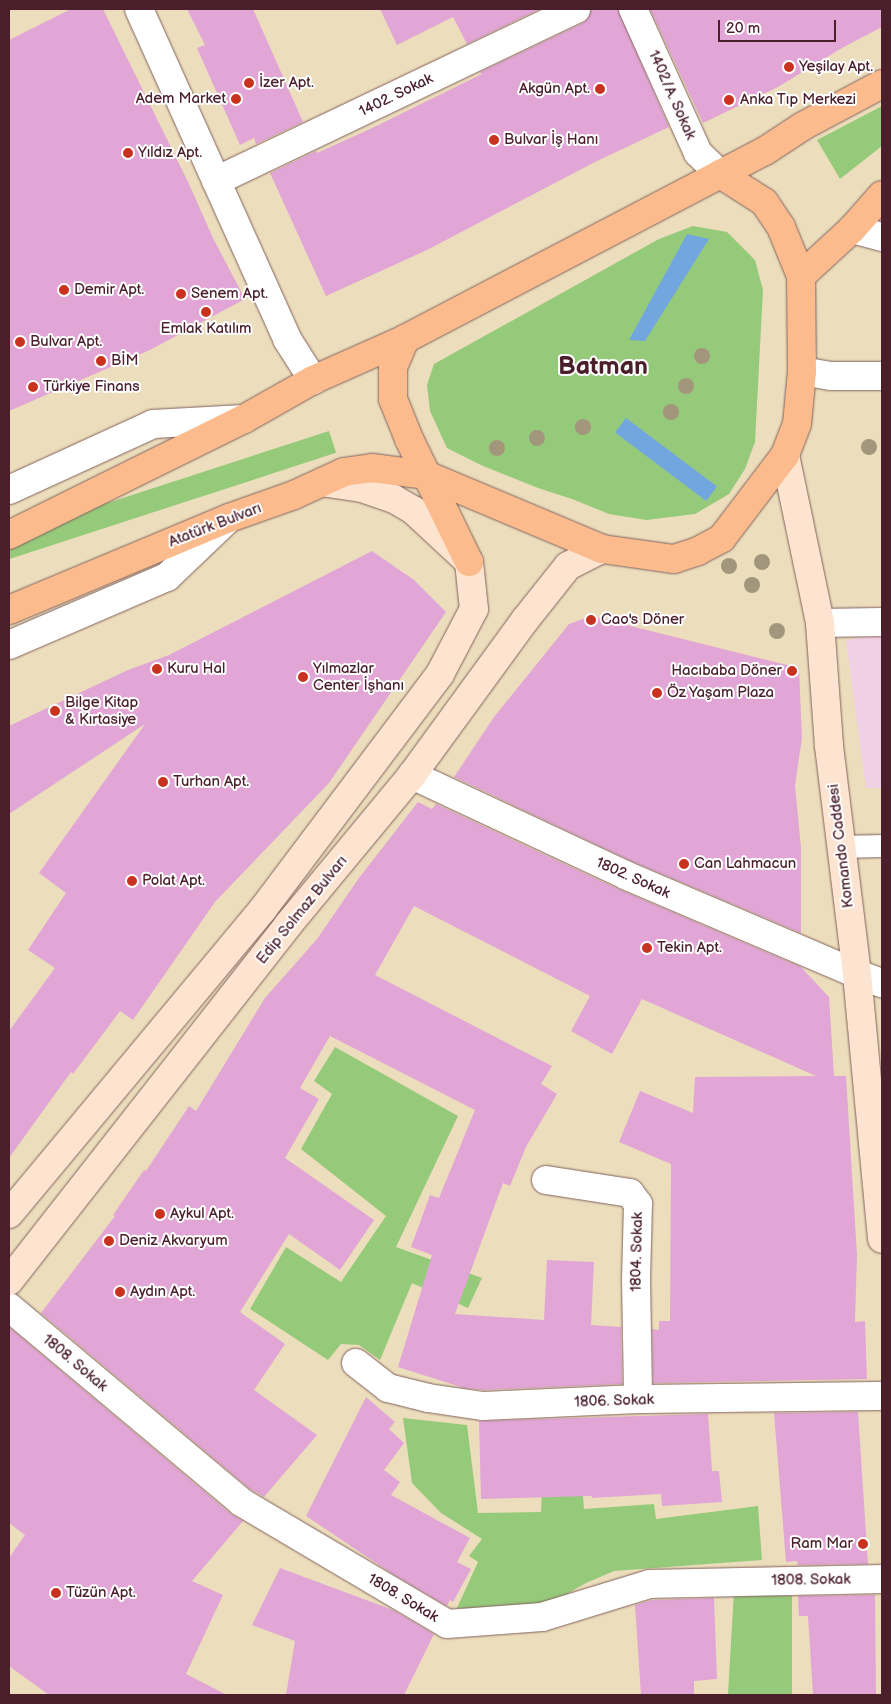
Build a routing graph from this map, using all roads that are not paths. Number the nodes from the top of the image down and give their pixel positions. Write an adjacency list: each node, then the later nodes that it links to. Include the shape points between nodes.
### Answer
1 (139, 9): 6 (street)
2 (576, 9): 6 (street, 1402. Sokak)
3 (633, 9): 5 (street, 1402/A. Sokak, via 698,152)
4 (882, 84): 5 (main road)
5 (720, 174): 10 (main road, via 764,202 780,227); 11 (main road)
6 (216, 181): 14 (street, via 287,339)
7 (882, 195): 8 (main road)
8 (852, 229): 9 (street); 10 (main road)
9 (882, 238)
10 (801, 276): 12 (main road, Atatürk Bulvarı)
11 (405, 339): 14 (main road); 17 (main road, via 393,366 393,399)
12 (802, 371): 13 (street, via 832,376); 16 (main road, Atatürk Bulvarı, via 797,424)
13 (882, 376)
14 (313, 380): 15 (main road)
15 (244, 419): 19 (street, via 153,424); 21 (main road)
16 (785, 455): 22 (main road, Atatürk Bulvarı, via 722,538 698,551 674,559); 26 (main road, Komando Caddesi)
17 (426, 475): 18 (main road, Atatürk Bulvarı, via 372,468 344,472); 22 (main road, Atatürk Bulvarı); 23 (main road)
18 (322, 482): 20 (main road, Atatürk Bulvarı, via 294,496); 23 (main road, via 362,488 394,499 413,510)
19 (9, 490)
20 (229, 518): 24 (main road, Atatürk Bulvarı); 27 (street, via 167,577)
21 (9, 535)
22 (602, 550): 28 (main road, Edip Solmaz Bulvarı, via 568,566)
23 (469, 562): 34 (main road, Edip Solmaz Bulvarı, via 474,609 440,674 263,909)
24 (9, 610)
25 (882, 622): 26 (street)
26 (820, 623): 30 (main road, Komando Caddesi, via 829,746)
27 (9, 645)
28 (412, 775): 31 (street, 1802. Sokak, via 624,875); 36 (main road, Edip Solmaz Bulvarı, via 288,925)
29 (882, 846): 30 (lane)
30 (841, 847): 31 (main road, Komando Caddesi)
31 (857, 974): 32 (street, 1802. Sokak); 35 (main road, Komando Caddesi)
32 (882, 983)
33 (546, 1180): 40 (street, 1804. Sokak, via 630,1193 638,1204)
34 (9, 1214)
35 (882, 1239)
36 (9, 1281)
37 (9, 1307): 41 (street, 1808. Sokak, via 241,1502 447,1624 542,1617 650,1584)
38 (356, 1363): 40 (street, 1806. Sokak, via 388,1388 483,1406)
39 (882, 1396): 40 (street, 1806. Sokak)
40 (638, 1400)
41 (882, 1579)

